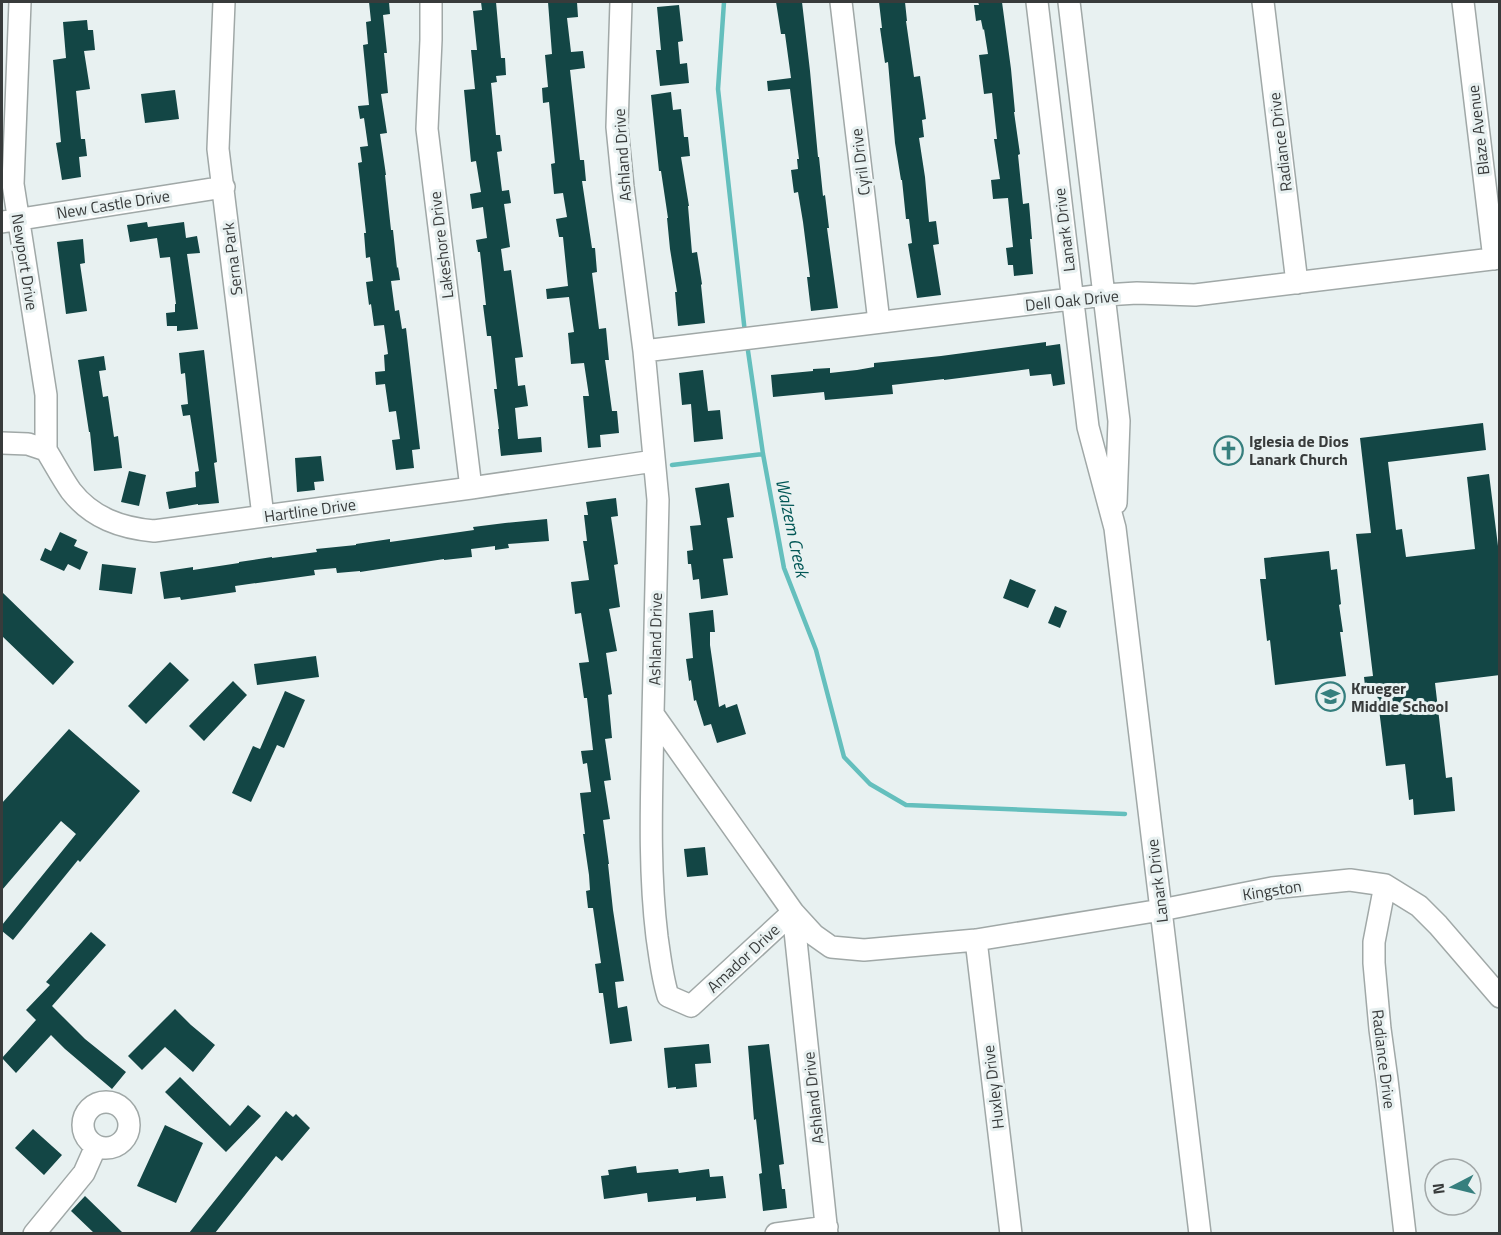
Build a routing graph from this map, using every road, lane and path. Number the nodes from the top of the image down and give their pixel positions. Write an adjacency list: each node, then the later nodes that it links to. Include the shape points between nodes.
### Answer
1 (20, 2): 11 (street, Newport Drive)
2 (224, 2): 10 (street, Serna Park, via 218,149)
3 (431, 2): 21 (street, Lakeshore Drive, via 427,129)
4 (621, 2): 17 (street, Ashland Drive, via 617,127)
5 (841, 2): 16 (street, Cyril Drive)
6 (1037, 2): 15 (street, Lanark Drive)
7 (1069, 2): 14 (street, Lanark Drive)
8 (1263, 2): 13 (street, Radiance Drive)
9 (1463, 2): 12 (street, Blaze Avenue)
10 (224, 187): 11 (street, New Castle Drive); 22 (street, Serna Park)
11 (10, 220): 19 (street, Newport Drive, via 46,394)
12 (1497, 258): 13 (street, Dell Oak Drive)
13 (1297, 283): 14 (street, Dell Oak Drive, via 1195,295)
14 (1104, 295): 15 (street, Dell Oak Drive); 23 (street, Lanark Drive, via 1119,421)
15 (1072, 299): 16 (street, Dell Oak Drive); 23 (street, Lanark Drive, via 1088,427)
16 (879, 322): 17 (street, Dell Oak Drive)
17 (644, 351): 20 (street, Ashland Drive)
18 (2, 443): 19 (street, via 28,444)
19 (46, 450): 22 (street, Hartline Drive, via 72,492 113,524 154,531)
20 (654, 461): 21 (street, Hartline Drive); 24 (street, Ashland Drive, via 658,500)
21 (471, 488): 22 (street, Hartline Drive)
22 (263, 516)
23 (1115, 528): 26 (street, Lanark Drive)
24 (653, 714): 27 (street, Ashland Drive); 27 (street, Amador Drive, via 652,861 655,915 668,996 691,1006)
25 (1385, 885): 26 (street, Kingston, via 1350,880 1272,888); 29 (street, via 1419,906); 36 (street, Radiance Drive, via 1374,963)
26 (1161, 910): 28 (street, Amador Drive); 35 (street, Lanark Drive)
27 (793, 912): 28 (street, Amador Drive, via 831,947 864,950); 31 (street, Ashland Drive)
28 (976, 940): 34 (street, Huxley Drive)
29 (1500, 997)
30 (96, 1146): 32 (street, via 84,1173)
31 (827, 1230): 33 (street)
32 (34, 1233)
33 (776, 1233)
34 (1011, 1233)
35 (1200, 1233)
36 (1405, 1233)

